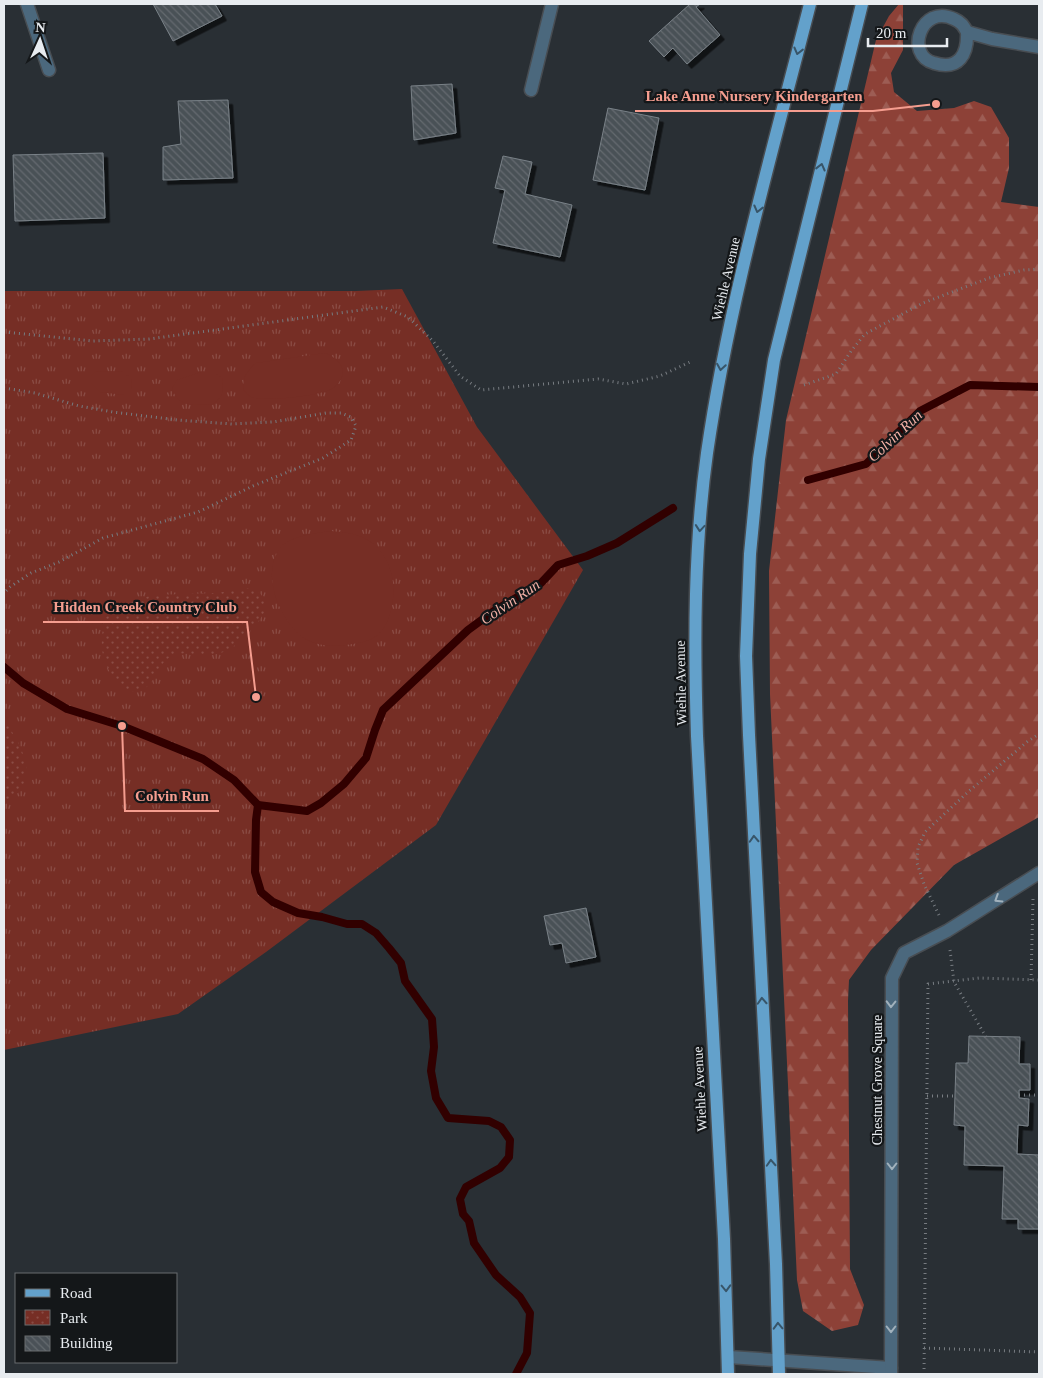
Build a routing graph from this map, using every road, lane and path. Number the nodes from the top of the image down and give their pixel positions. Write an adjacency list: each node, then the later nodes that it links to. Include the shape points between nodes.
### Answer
1 (27, 4): 7 (street)
2 (552, 4): 8 (street)
3 (810, 4): 30 (main road, Wiehle Avenue, one-way to 30, via 723,354 707,455 698,553 697,736)
4 (862, 4): 31 (main road, one-way to 4, via 748,735 746,656 750,554 759,459 774,360)
5 (967, 32): 5 (street, via 962,23 949,16 936,16 926,21 920,31 921,55 943,66 957,63 964,54); 6 (street)
6 (1039, 47)
7 (49, 70)
8 (531, 90)
9 (1039, 269): 12 (path, via 989,278 914,307 865,334 836,374)
10 (4, 332): 11 (path, via 93,341 149,338 383,307 408,317 460,376 481,390 598,379 626,384 660,376)
11 (690, 362)
12 (804, 385)
13 (4, 388): 14 (path, via 79,406 177,420 232,424 342,412 351,416 356,426 351,440 323,458 198,512 103,538 31,573)
14 (4, 593)
15 (1039, 734): 18 (path, via 925,832 918,847 918,864)
16 (1039, 873): 18 (street, Chestnut Grove Square, one-way to 18)
17 (1033, 896): 20 (path)
18 (947, 931): 32 (street, Chestnut Grove Square, one-way to 32, via 904,953 892,978)
19 (950, 944): 22 (path)
20 (1031, 980): 21 (path); 22 (path, via 979,978)
21 (1039, 980)
22 (954, 982): 23 (path); 25 (path, via 928,984)
23 (986, 1037)
24 (1039, 1095): 27 (path)
25 (927, 1096): 26 (path); 28 (path)
26 (955, 1096)
27 (1019, 1096)
28 (924, 1348): 29 (path); 34 (path)
29 (1039, 1352)
30 (728, 1357): 31 (street, Chestnut Grove Square); 33 (main road, Wiehle Avenue)
31 (779, 1368): 32 (street, Chestnut Grove Square)
32 (891, 1371)
33 (728, 1374)
34 (924, 1374)

